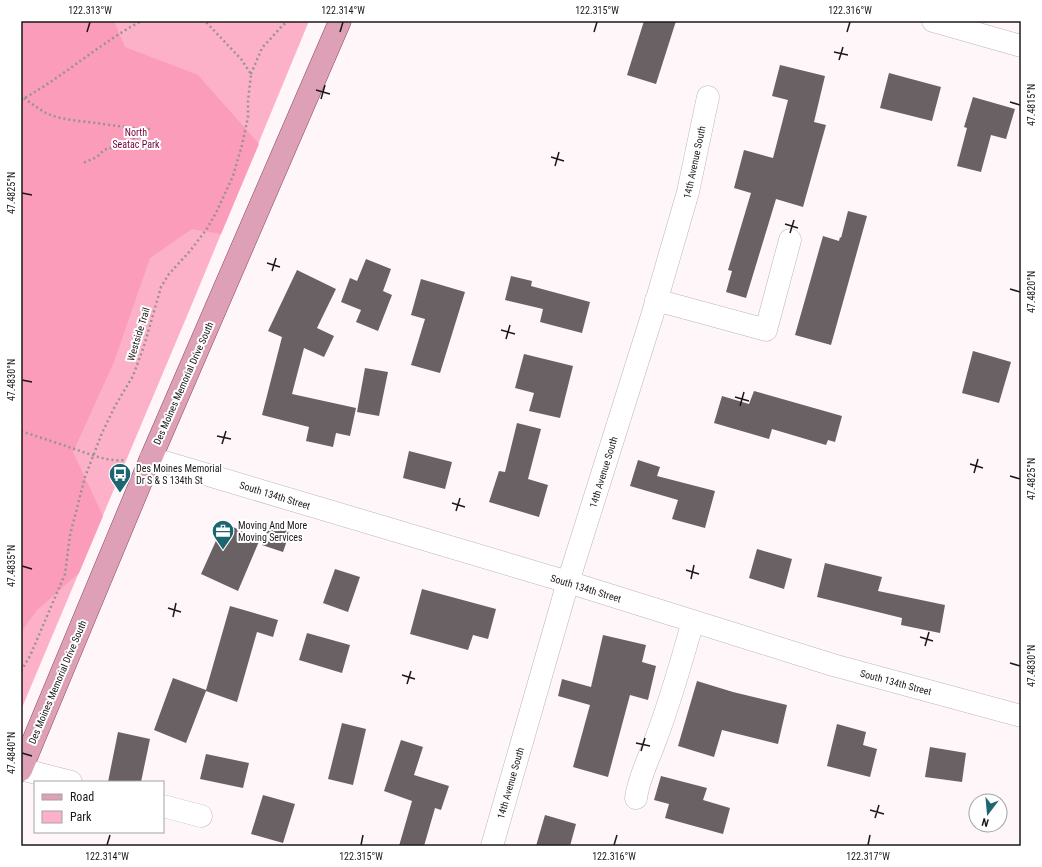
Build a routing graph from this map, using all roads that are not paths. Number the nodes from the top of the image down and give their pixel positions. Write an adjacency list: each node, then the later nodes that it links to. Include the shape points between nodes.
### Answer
1 (340, 21): 7 (main road, Des Moines Memorial Drive South)
2 (933, 21): 3 (street)
3 (1021, 46)
4 (708, 97): 6 (street, 14th Avenue South, via 688,192)
5 (790, 240): 6 (street, via 766,330)
6 (656, 300): 8 (street, 14th Avenue South)
7 (151, 458): 8 (street, South 134th Street); 11 (main road, Des Moines Memorial Drive South)
8 (568, 582): 9 (street, South 134th Street); 16 (street, 14th Avenue South)
9 (694, 621): 10 (street, South 134th Street, via 833,665); 13 (street, via 657,737 638,784)
10 (1021, 716)
11 (21, 770): 12 (street)
12 (67, 781)
13 (636, 798)
14 (164, 806): 15 (street)
15 (201, 816)
16 (492, 846)

